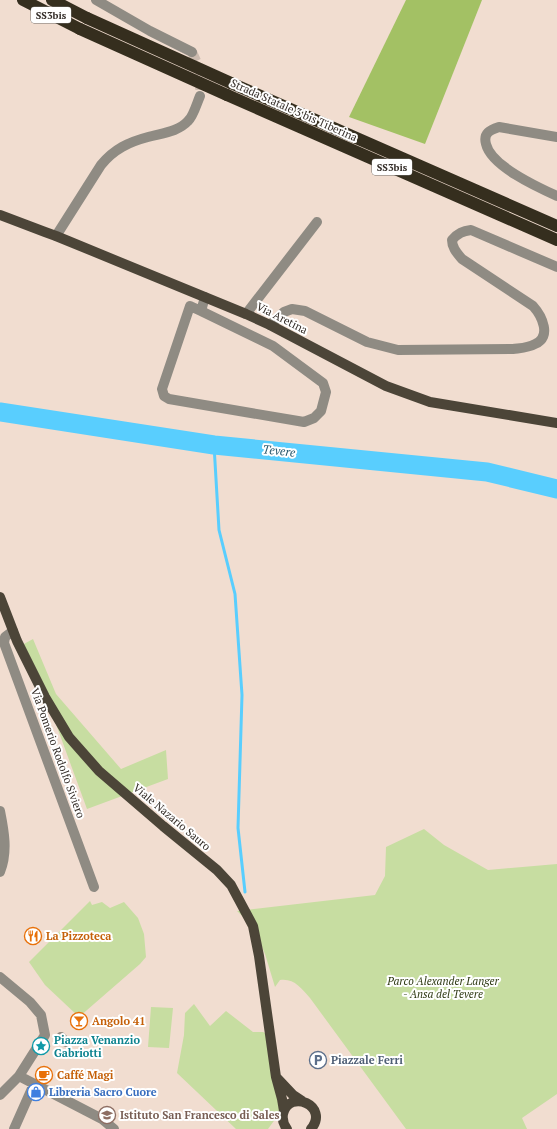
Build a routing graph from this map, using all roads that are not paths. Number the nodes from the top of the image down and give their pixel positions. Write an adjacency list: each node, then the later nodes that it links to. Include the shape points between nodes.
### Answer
1 (23, 0): 12 (highway, Strada Statale 3 bis Tiberina / SS3bis, bridge, via 80,29)
2 (52, 0): 10 (highway, Strada Statale 3 bis Tiberina / SS3bis, bridge, via 232,83)
3 (96, 0): 4 (street)
4 (192, 52)
5 (200, 96): 11 (street, via 189,121 172,131 133,141 108,157)
6 (557, 137): 7 (street, via 499,127 486,134 485,141 493,158 529,183)
7 (557, 196)
8 (0, 215): 11 (main road, Via Aretina)
9 (317, 222): 16 (street)
10 (557, 226)
11 (56, 236): 14 (main road, Via Aretina)
12 (557, 240)
13 (557, 267): 17 (street, via 472,230 456,234 452,240 455,251 462,259 534,306 540,313 545,329 542,339 537,344 527,347 398,350 367,342 305,311 292,309 284,312)
14 (205, 297): 15 (street); 16 (main road, Via Aretina)
15 (201, 311): 15 (street, via 273,346 323,383 326,392 321,411 314,418 304,422 169,399 164,396 162,389 190,306)
16 (246, 314): 17 (main road, Via Aretina)
17 (270, 325): 18 (main road, Via Aretina, via 386,386 430,402)
18 (557, 423)
19 (0, 597): 20 (main road, Viale Nazario Sauro)
20 (13, 631): 23 (street, Via Pomerio Rodolfo Siviero, via 5,637 4,643); 26 (main road, Viale Nazario Sauro, via 44,697 69,737 86,757 231,885 253,926)
21 (0, 814): 22 (street, via 5,837)
22 (0, 872)
23 (94, 887)
24 (1, 978): 25 (street, via 30,1002 40,1015 45,1035)
25 (19, 1076): 27 (street); 28 (street)
26 (276, 1077): 29 (main road); 30 (main road, Viale Nazario Sauro)
27 (34, 1084): 32 (street); 33 (street, via 102,1119)
28 (0, 1096)
29 (302, 1101): 30 (main road, via 290,1103); 31 (main road, via 314,1110 316,1118)
30 (284, 1111): 34 (main road, Viale Nazario Sauro, via 282,1120)
31 (313, 1128)
32 (14, 1129)
33 (114, 1129)
34 (287, 1129)

